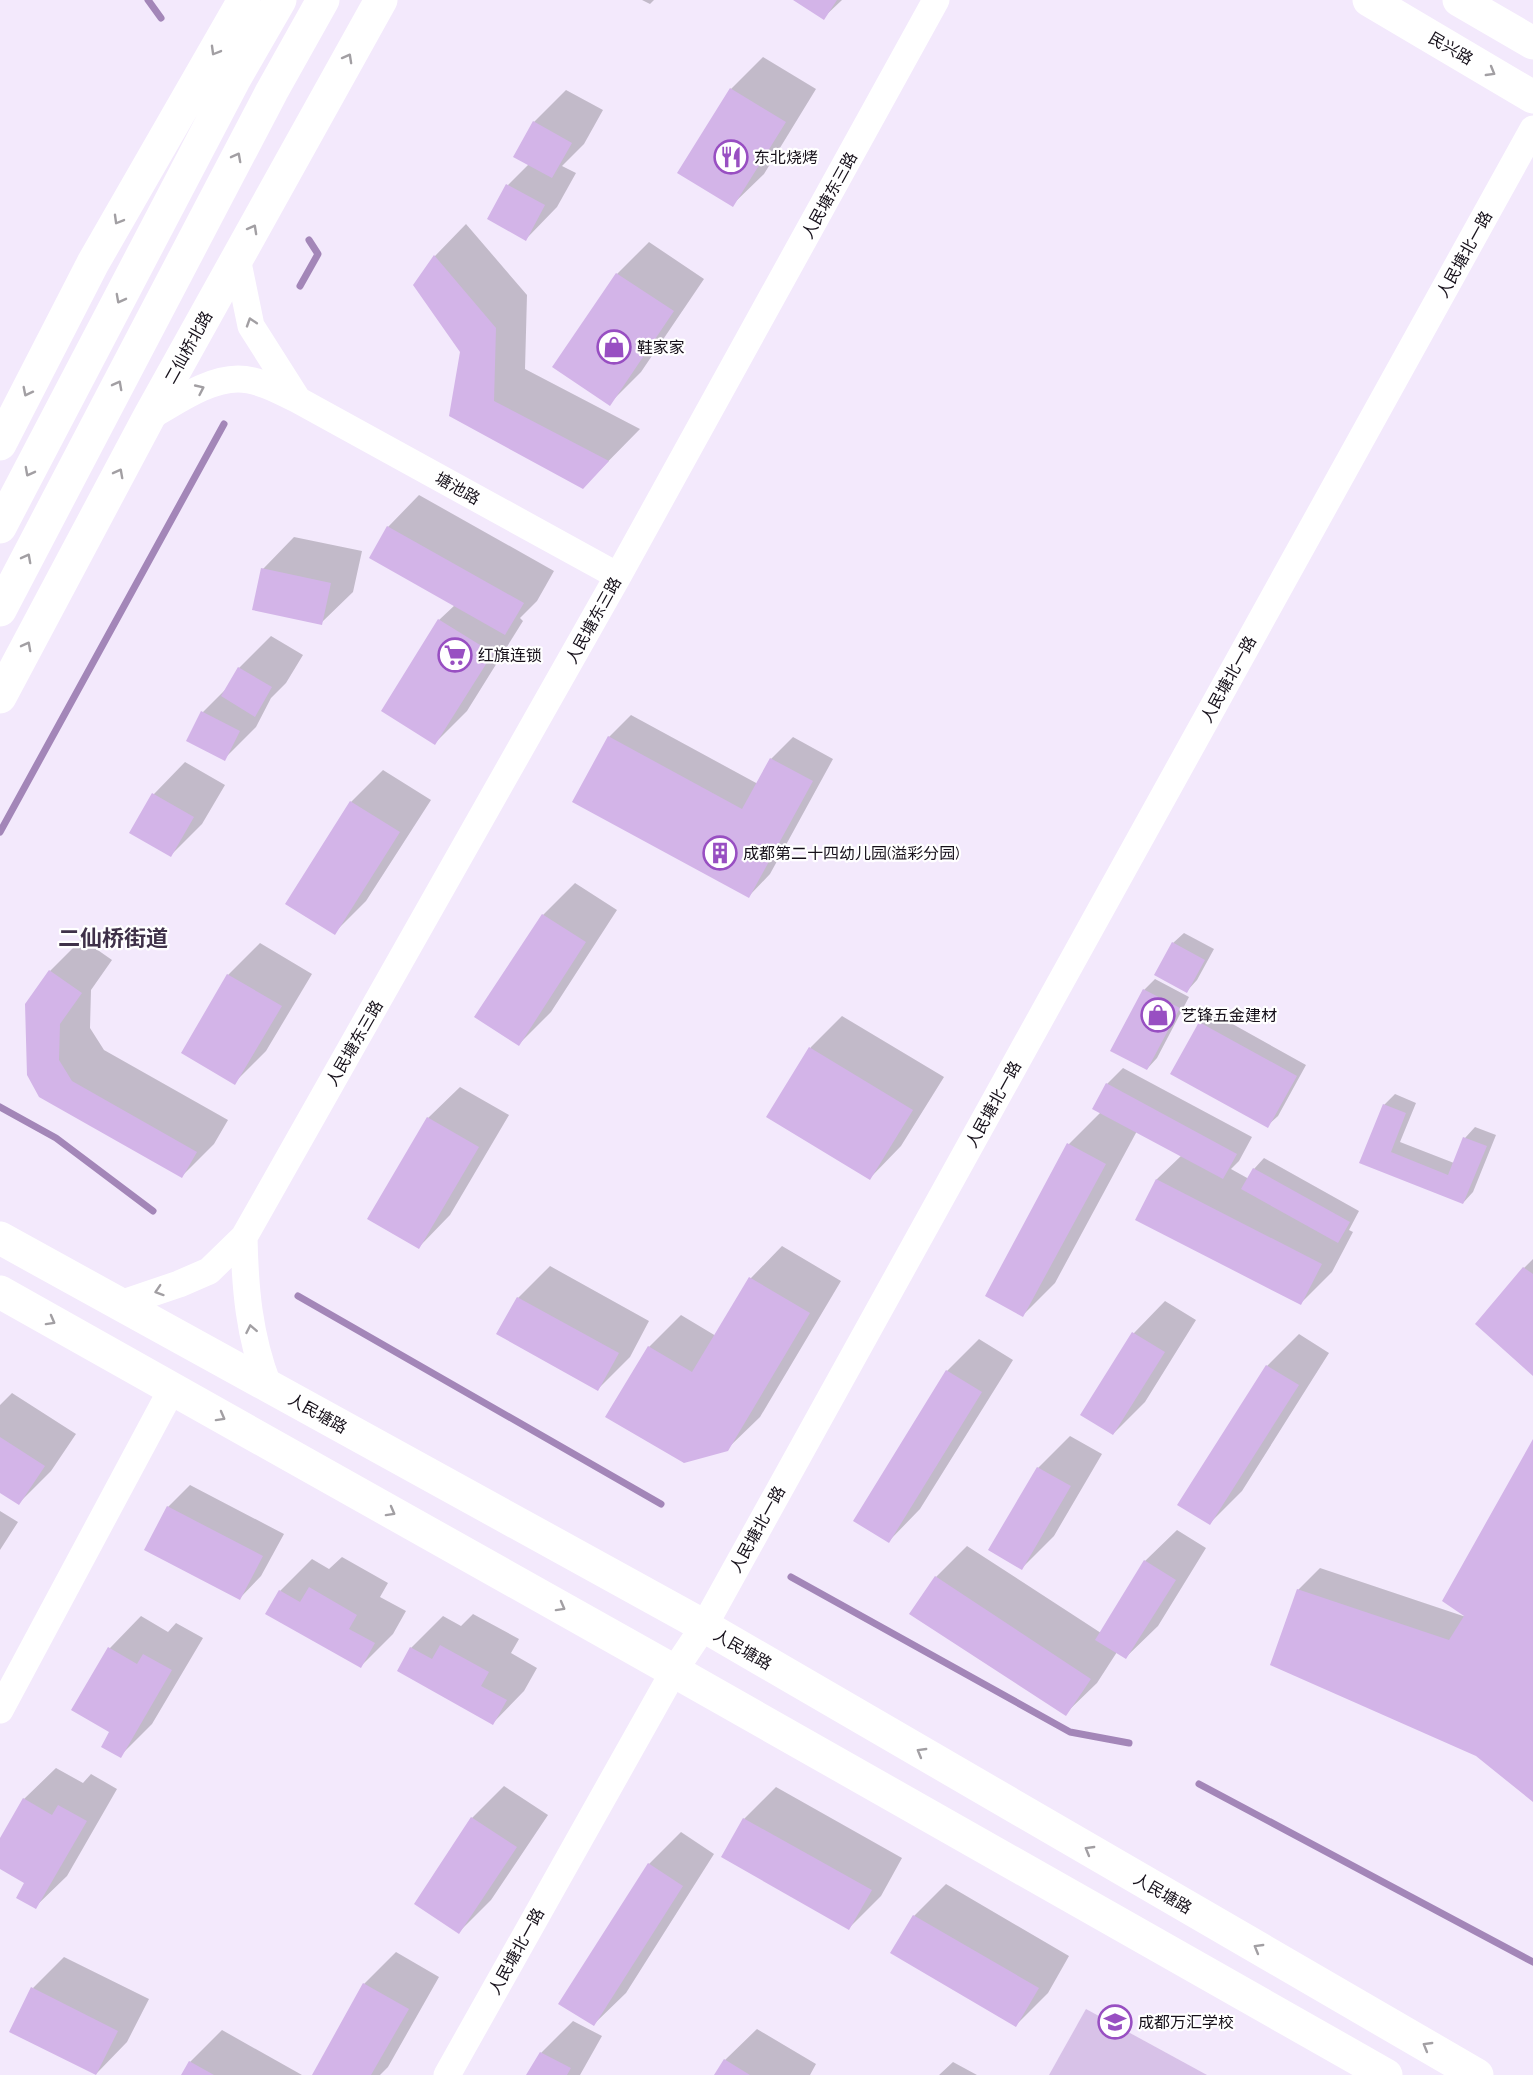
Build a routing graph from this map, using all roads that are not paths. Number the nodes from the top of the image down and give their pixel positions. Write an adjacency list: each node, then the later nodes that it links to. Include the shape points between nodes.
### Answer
1 (244, 0): 14 (main road, one-way to 14, via 93,263)
2 (280, 0): 15 (main road, one-way to 15, via 234,80)
3 (323, 0): 17 (main road, one-way to 3)
4 (381, 0): 11 (main road, 二仙桥北路, one-way to 4)
5 (936, 0): 16 (street, 人民塘东三路)
6 (1369, 0): 9 (main road, 民兴路, one-way to 9)
7 (1459, 0): 8 (main road)
8 (1533, 43)
9 (1533, 97)
10 (1533, 129): 25 (street, 人民塘北一路)
11 (237, 258): 12 (street, one-way to 11, via 251,326); 13 (main road, 二仙桥北路)
12 (298, 400): 13 (street, 塘池路, one-way to 12, via 205,386 238,379); 16 (street, 塘池路)
13 (149, 417): 18 (main road, 二仙桥北路, one-way to 13)
14 (0, 444)
15 (0, 527)
16 (618, 576): 19 (street, 人民塘东三路)
17 (0, 610)
18 (0, 697)
19 (244, 1237): 22 (street, 人民塘东三路, one-way to 22, via 209,1271); 23 (street, one-way to 19, via 250,1325)
20 (0, 1238): 22 (main road, 人民塘路)
21 (0, 1292): 24 (main road, one-way to 24)
22 (120, 1304): 23 (main road, 人民塘路)
23 (268, 1384): 25 (main road, 人民塘路)
24 (172, 1389): 26 (main road, one-way to 26); 27 (street)
25 (704, 1626): 26 (street, 人民塘北一路); 30 (main road, 人民塘路, one-way to 25)
26 (674, 1671): 28 (street, 人民塘北一路); 29 (main road)
27 (0, 1710)
28 (447, 2075)
29 (1386, 2075)
30 (1477, 2075)

